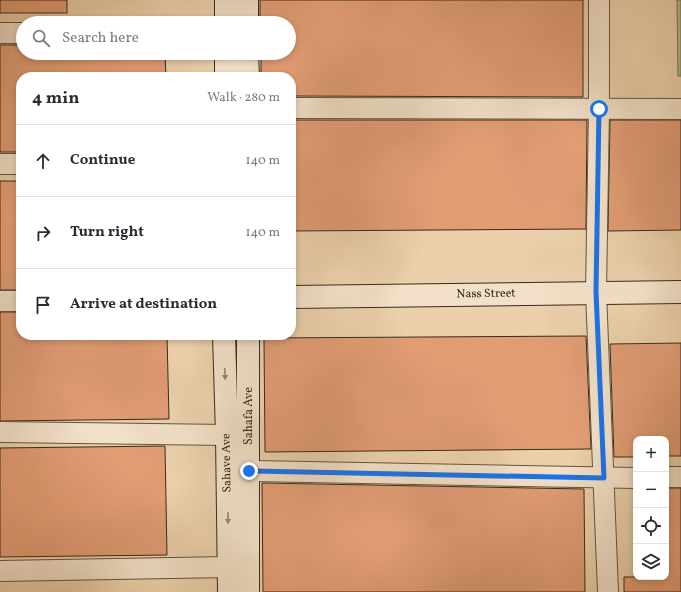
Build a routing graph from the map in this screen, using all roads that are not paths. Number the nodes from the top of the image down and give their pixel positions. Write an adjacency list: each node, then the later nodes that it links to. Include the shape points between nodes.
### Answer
1 (226, 0): 4 (main road)
2 (247, 0): 5 (main road)
3 (599, 0): 13 (street)
4 (226, 16)
5 (247, 16)
6 (0, 33): 7 (street)
7 (16, 33)
8 (226, 60): 10 (main road)
9 (248, 60): 11 (main road)
10 (226, 72)
11 (248, 72)
12 (296, 108): 13 (street)
13 (599, 109): 14 (street); 17 (street)
14 (681, 109)
15 (0, 164): 16 (street)
16 (16, 164)
17 (596, 292): 18 (main road, Nass Street); 19 (main road, Nass Street); 29 (street)
18 (681, 292)
19 (296, 297)
20 (0, 301): 21 (street)
21 (16, 301)
22 (224, 340): 25 (main road, Sahave Ave, one-way to 25)
23 (248, 340): 26 (main road, Sahafa Ave)
24 (0, 432): 25 (street)
25 (227, 435): 31 (main road, Sahave Ave, one-way to 31)
26 (249, 471): 29 (street); 34 (main road, Sahafa Ave)
27 (669, 477): 28 (street)
28 (681, 477)
29 (604, 478): 30 (street); 35 (street)
30 (633, 478)
31 (229, 567): 32 (street); 33 (main road, Sahave Ave)
32 (0, 571)
33 (229, 592)
34 (248, 592)
35 (608, 592)

